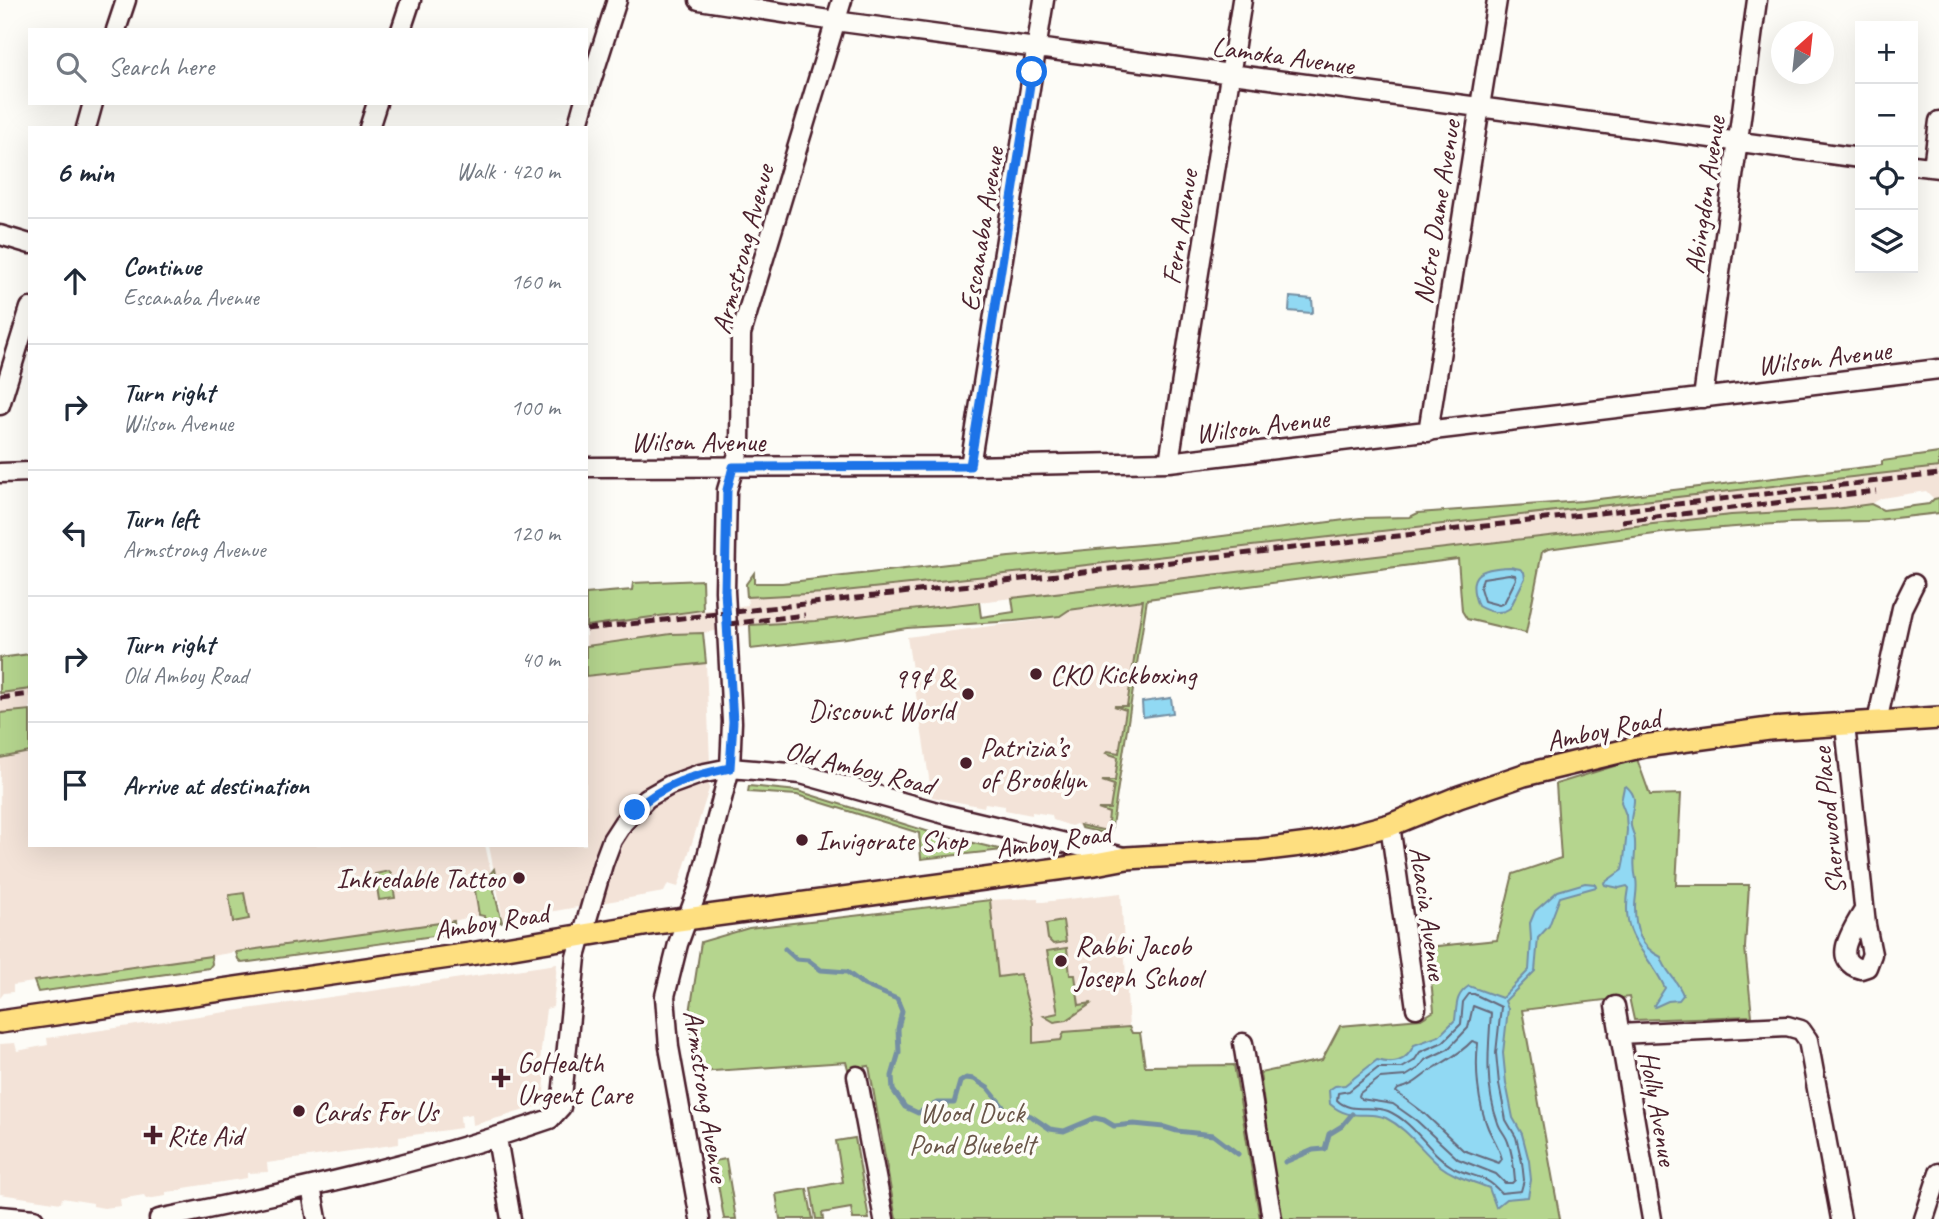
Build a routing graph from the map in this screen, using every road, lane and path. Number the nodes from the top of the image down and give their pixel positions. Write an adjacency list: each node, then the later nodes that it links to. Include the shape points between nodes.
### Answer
1 (126, 0): 11 (street)
2 (411, 0): 12 (street)
3 (617, 0): 15 (street)
4 (699, 0): 10 (street, Lamoka Avenue)
5 (842, 0): 10 (street, Armstrong Avenue)
6 (1044, 0): 13 (street, Escanaba Avenue)
7 (1242, 0): 14 (street, Fern Avenue)
8 (1497, 0): 19 (street, Notre Dame Avenue)
9 (1757, 0): 24 (street, Abingdon Avenue)
10 (835, 22): 13 (street, Lamoka Avenue); 38 (street, Armstrong Avenue, via 741,334 740,447)
11 (117, 28)
12 (402, 28)
13 (1036, 47): 14 (street, Lamoka Avenue); 36 (street, Escanaba Avenue)
14 (1230, 75): 19 (street, Lamoka Avenue); 35 (street, Fern Avenue)
15 (588, 91)
16 (92, 105): 21 (street)
17 (376, 105): 22 (street)
18 (583, 105): 23 (street)
19 (1479, 108): 24 (street, Lamoka Avenue); 34 (street, Notre Dame Avenue)
20 (1939, 121): 27 (street)
21 (87, 126)
22 (370, 126)
23 (578, 126)
24 (1738, 143): 25 (street, Lamoka Avenue); 32 (street, Abingdon Avenue)
25 (1855, 157)
26 (1918, 166): 27 (street)
27 (1936, 168)
28 (0, 235): 29 (street)
29 (28, 243)
30 (28, 314): 33 (street)
31 (1939, 369): 32 (street, Wilson Avenue)
32 (1703, 398): 34 (street, Wilson Avenue)
33 (0, 405)
34 (1428, 432): 35 (street, Wilson Avenue)
35 (1169, 462): 36 (street, Wilson Avenue)
36 (970, 466): 38 (street, Wilson Avenue)
37 (588, 467): 38 (street, Wilson Avenue)
38 (733, 467): 45 (street, Armstrong Avenue, via 727,490 725,591 733,722)
39 (0, 472): 40 (street)
40 (28, 472)
41 (1914, 584): 43 (street, via 1902,608)
42 (1939, 718): 43 (main road, Amboy Road)
43 (1877, 722): 44 (main road, Amboy Road)
44 (1845, 726): 46 (main road, Amboy Road, via 1704,736 1597,756 1524,775); 48 (street, Sherwood Place)
45 (730, 768): 47 (street, Old Amboy Road, via 801,774); 49 (street, Armstrong Avenue); 50 (street, Old Amboy Road, via 670,785 647,798 623,823 603,864)
46 (1390, 825): 47 (main road, Amboy Road, via 1317,843); 52 (street, Acacia Avenue)
47 (1127, 858): 49 (main road, Amboy Road)
48 (1864, 910)
49 (687, 918): 50 (main road, Amboy Road); 66 (street, Armstrong Avenue, via 665,996 666,1022)
50 (583, 934): 53 (main road, Amboy Road); 57 (street, Old Amboy Road, via 576,957 561,1107 550,1119)
51 (1615, 1006): 54 (street, Holly Avenue)
52 (1416, 1008)
53 (0, 1022)
54 (1619, 1034): 69 (street, Holly Avenue); 70 (street, via 1787,1026 1801,1030 1808,1040)
55 (1242, 1043): 68 (street)
56 (857, 1076): 67 (street)
57 (497, 1138): 59 (street, Old Amboy Road); 65 (street)
58 (1939, 1173): 60 (street)
59 (311, 1187): 63 (street, Old Amboy Road); 64 (street)
60 (1930, 1209)
61 (0, 1216): 62 (street)
62 (34, 1219)
63 (159, 1219)
64 (317, 1219)
65 (511, 1219)
66 (700, 1219)
67 (884, 1219)
68 (1272, 1219)
69 (1652, 1219)
70 (1841, 1219)

